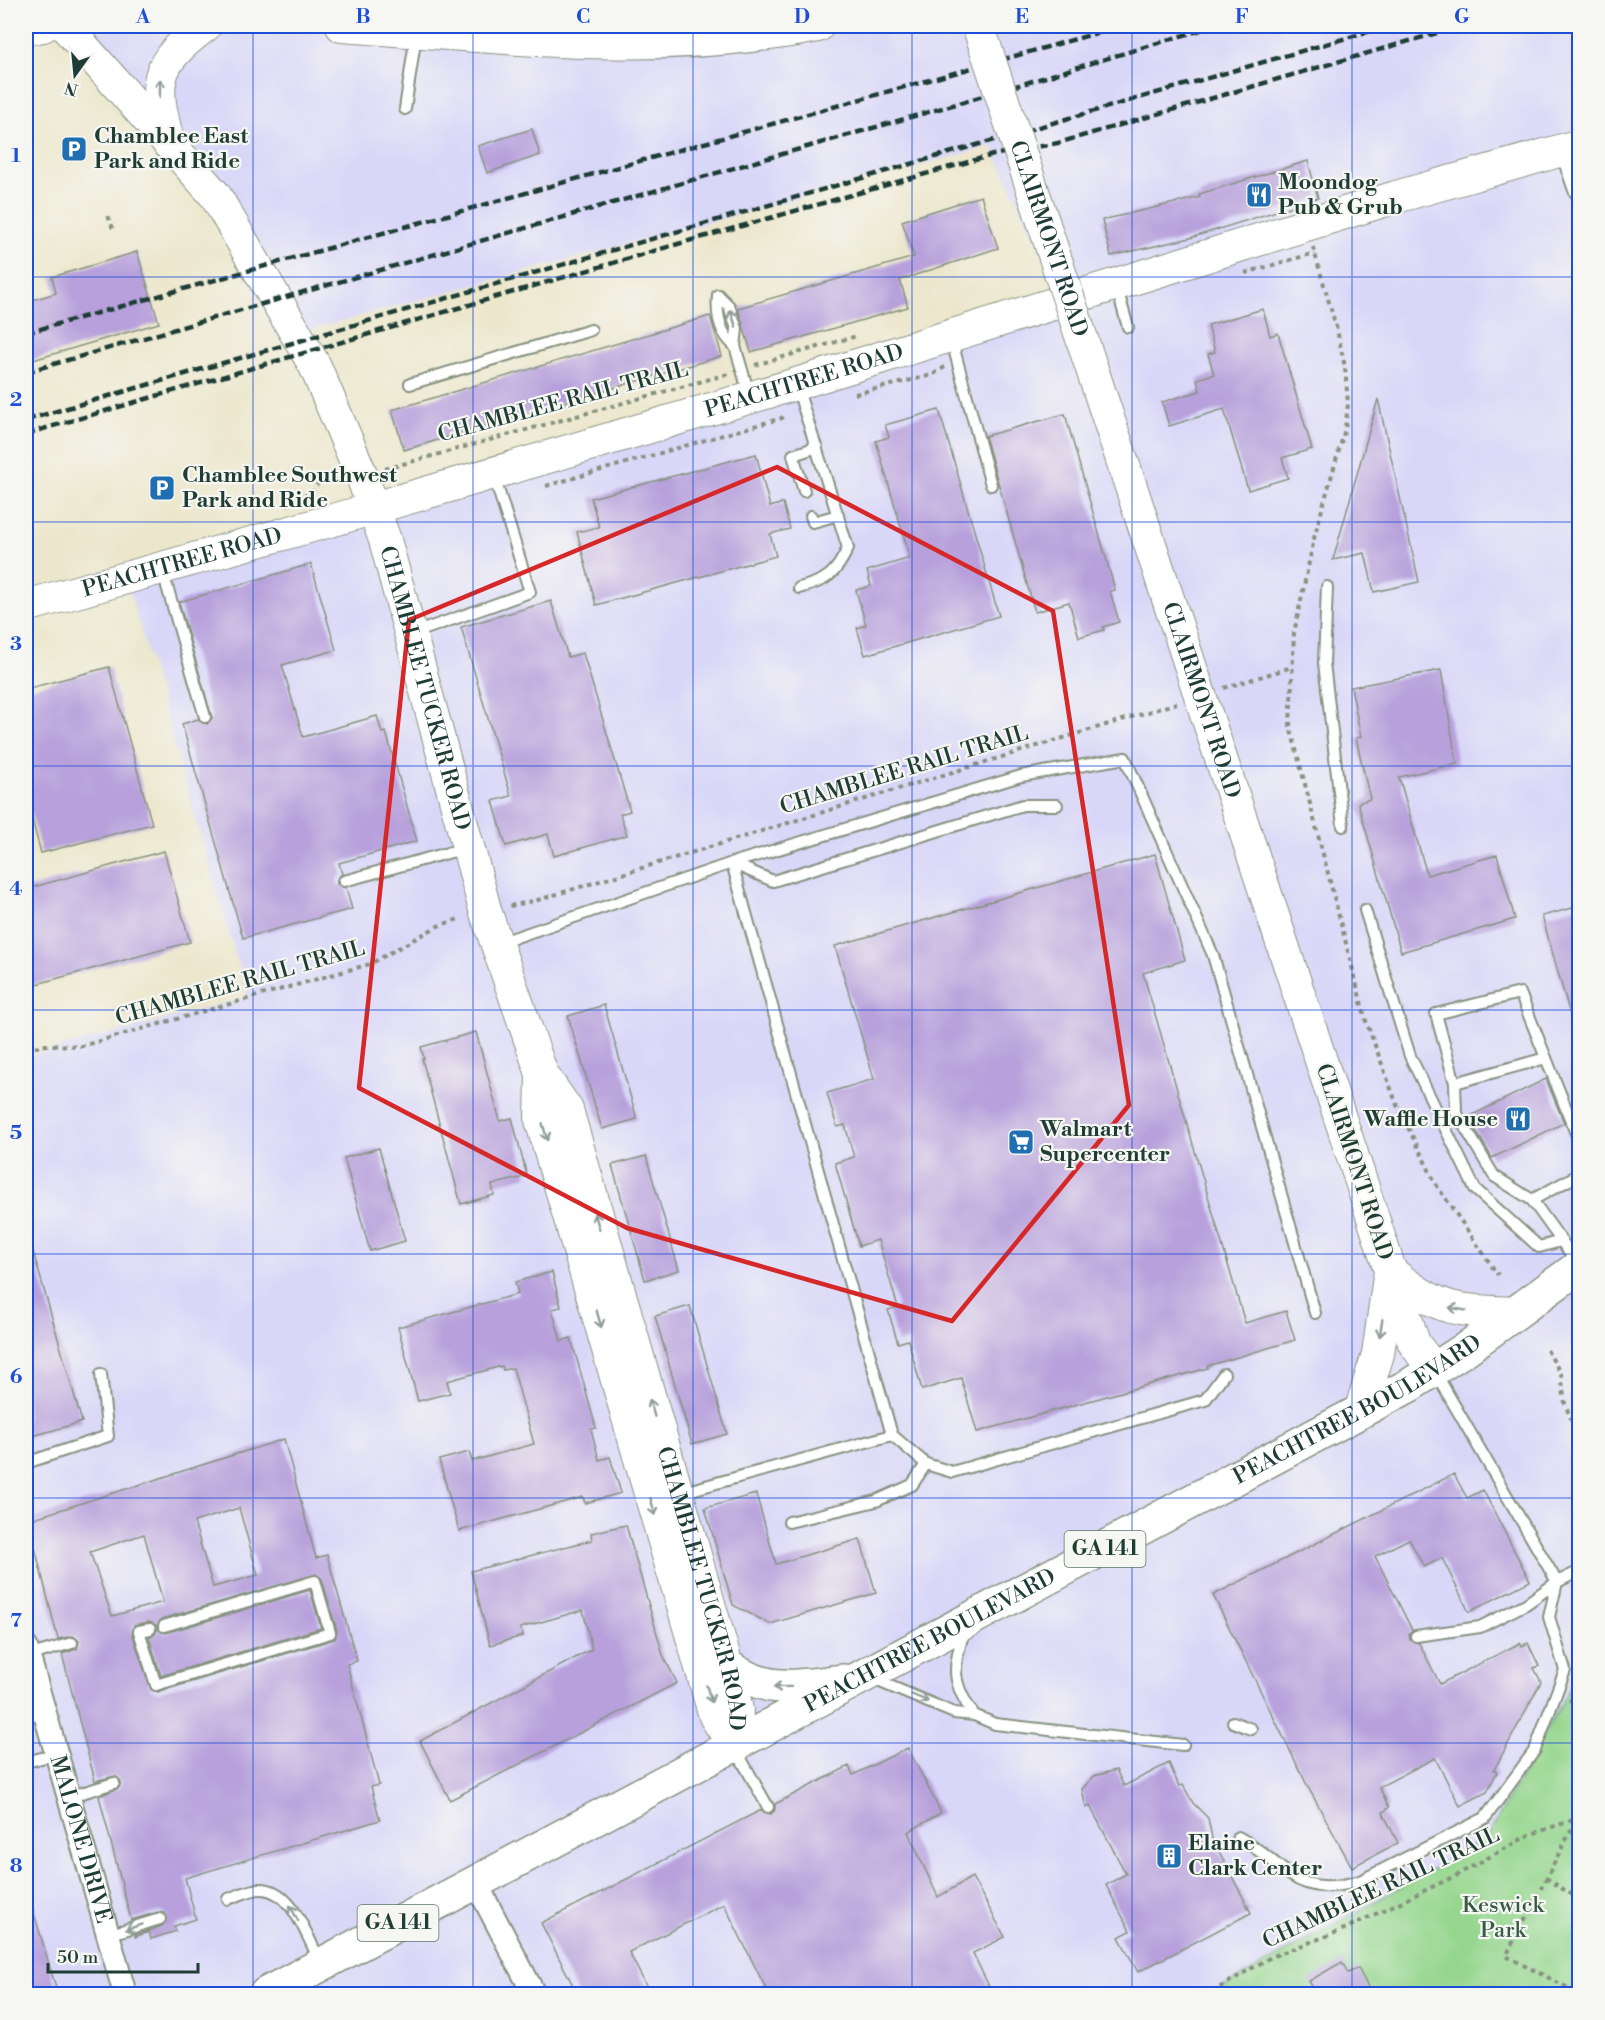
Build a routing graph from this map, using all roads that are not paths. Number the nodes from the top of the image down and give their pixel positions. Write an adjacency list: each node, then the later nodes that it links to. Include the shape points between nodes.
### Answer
1 (43, 26): 7 (main road)
2 (65, 26): 10 (main road, CHAMBLEE TUCKER ROAD)
3 (205, 26): 10 (main road, one-way to 3, via 159,85 163,66 175,49)
4 (342, 26): 8 (main road)
5 (818, 26): 8 (main road, via 723,40 633,43 542,42)
6 (979, 27): 47 (main road, CLAIRMONT ROAD, bridge)
7 (26, 29)
8 (425, 30): 9 (lane)
9 (405, 109)
10 (169, 145): 25 (main road, CHAMBLEE TUCKER ROAD, via 215,195 262,272 315,366)
11 (1573, 147): 12 (street); 13 (main road, PEACHTREE ROAD, via 1396,197)
12 (1580, 189)
13 (1116, 285): 14 (lane); 16 (main road, PEACHTREE ROAD)
14 (1128, 327)
15 (591, 330): 18 (lane)
16 (951, 337): 20 (main road, PEACHTREE ROAD); 23 (lane)
17 (735, 346): 19 (lane)
18 (410, 384)
19 (750, 396): 20 (main road, PEACHTREE ROAD); 22 (main road, PEACHTREE ROAD)
20 (792, 397): 21 (lane)
21 (817, 447): 24 (lane, via 793,455); 26 (lane)
22 (494, 472): 25 (main road, PEACHTREE ROAD); 32 (lane, via 530,592)
23 (991, 485)
24 (804, 491)
25 (375, 508): 28 (main road, PEACHTREE ROAD); 32 (main road, CHAMBLEE TUCKER ROAD)
26 (838, 515): 27 (lane, via 813,522); 30 (lane, via 848,548 838,570 818,584)
27 (811, 516)
28 (161, 569): 31 (main road, PEACHTREE ROAD); 33 (lane)
29 (1327, 587): 35 (lane, via 1324,663)
30 (799, 588)
31 (26, 606)
32 (412, 633): 36 (main road, CHAMBLEE TUCKER ROAD)
33 (205, 717)
34 (1057, 805): 37 (lane, via 1023,805 773,881)
35 (1343, 826)
36 (469, 847): 38 (lane); 40 (main road, CHAMBLEE TUCKER ROAD)
37 (732, 862): 40 (lane); 48 (lane, via 1020,776 1125,758 1213,955); 54 (lane)
38 (344, 881)
39 (1365, 910): 46 (lane, via 1410,1056 1475,1189 1539,1247)
40 (497, 943): 42 (main road, CHAMBLEE TUCKER ROAD)
41 (1546, 1058): 43 (lane); 43 (lane, via 1520,993 1436,1014); 44 (lane, via 1576,1136)
42 (542, 1074): 57 (main road, CHAMBLEE TUCKER ROAD, one-way to 42, via 567,1110); 74 (main road, CHAMBLEE TUCKER ROAD, one-way to 74, via 541,1120 715,1716)
43 (1455, 1083): 45 (lane, via 1456,1113 1494,1176)
44 (1579, 1176): 45 (lane)
45 (1532, 1200): 46 (lane)
46 (1573, 1258): 49 (highway, PEACHTREE BOULEVARD / GA 141)
47 (1389, 1267): 49 (main road, one-way to 47, via 1459,1310 1436,1304); 50 (main road, CLAIRMONT ROAD, via 1414,1343); 53 (main road, one-way to 53, via 1378,1354)
48 (1315, 1313)
49 (1516, 1313): 50 (highway, PEACHTREE BOULEVARD / GA 141)
50 (1434, 1370): 53 (highway, PEACHTREE BOULEVARD / GA 141); 60 (lane)
51 (101, 1374): 55 (lane, via 108,1436)
52 (1224, 1374): 56 (lane, via 1205,1400 952,1472)
53 (1360, 1412): 61 (highway, PEACHTREE BOULEVARD / GA 141)
54 (892, 1435): 56 (lane); 57 (lane)
55 (26, 1463)
56 (926, 1464): 58 (lane, via 912,1485 876,1501)
57 (677, 1493): 67 (main road, CHAMBLEE TUCKER ROAD)
58 (789, 1522)
59 (1580, 1571): 60 (lane)
60 (1557, 1582): 64 (lane, via 1526,1604 1480,1627); 80 (lane, via 1549,1617 1564,1670 1535,1750 1485,1818 1360,1881 1338,1887 1292,1879 1256,1847)
61 (968, 1622): 68 (highway, PEACHTREE BOULEVARD / GA 141); 70 (lane, via 958,1650 954,1679)
62 (164, 1626): 63 (lane, via 315,1581 330,1633 156,1685 140,1632)
63 (150, 1629)
64 (1416, 1636)
65 (72, 1644): 66 (lane)
66 (28, 1660): 69 (street, MALONE DRIVE)
67 (726, 1666): 68 (highway, one-way to 67, via 768,1687); 74 (main road, CHAMBLEE TUCKER ROAD, via 737,1710)
68 (864, 1678): 70 (lane, one-way to 70, via 954,1713); 74 (highway, PEACHTREE BOULEVARD / GA 141)
69 (35, 1715): 75 (street, MALONE DRIVE)
70 (974, 1715): 73 (lane, via 995,1724)
71 (1233, 1722): 72 (lane)
72 (1251, 1729)
73 (1183, 1745)
74 (735, 1747): 79 (lane); 81 (highway, PEACHTREE BOULEVARD / GA 141)
75 (57, 1754): 76 (lane); 78 (street, MALONE DRIVE)
76 (26, 1762)
77 (114, 1783): 78 (lane)
78 (69, 1797): 84 (street, MALONE DRIVE)
79 (768, 1807)
80 (1238, 1837)
81 (475, 1881): 85 (highway, PEACHTREE BOULEVARD / GA 141); 88 (street)
82 (228, 1899): 85 (lane, one-way to 82, via 288,1902 278,1893 260,1889)
83 (160, 1919): 84 (lane, one-way to 84)
84 (108, 1935): 86 (street, MALONE DRIVE)
85 (321, 1964): 87 (highway, PEACHTREE BOULEVARD / GA 141)
86 (125, 1995)
87 (266, 1995)
88 (534, 1995)

